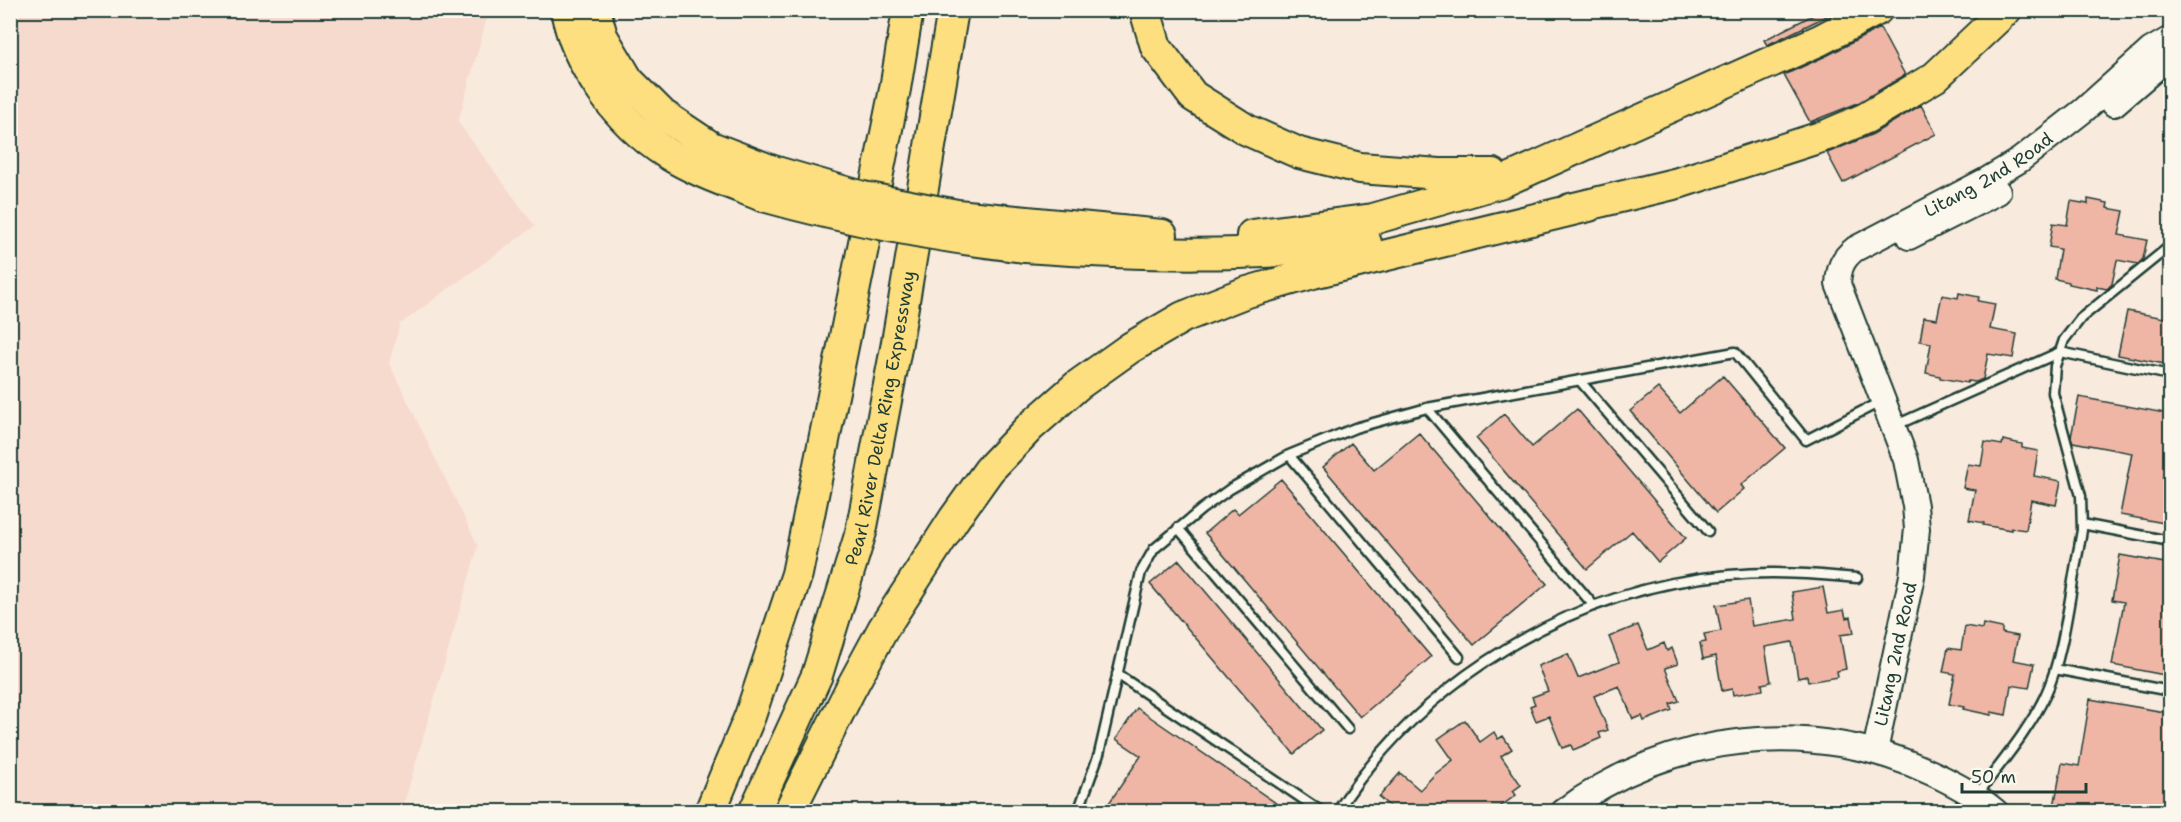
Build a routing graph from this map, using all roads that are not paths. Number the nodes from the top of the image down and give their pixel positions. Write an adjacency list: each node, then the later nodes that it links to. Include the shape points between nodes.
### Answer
1 (566, 10): 13 (highway, via 576,43 595,80 643,136 691,167)
2 (595, 10): 13 (highway, via 602,36 628,80 663,115)
3 (894, 10): 11 (highway)
4 (908, 10): 11 (highway)
5 (953, 10): 40 (highway, Pearl River Delta Ring Expressway, via 861,532 817,675)
6 (1145, 10): 12 (highway, via 1156,47 1193,96 1247,130 1299,153 1360,168 1438,174)
7 (1877, 10): 12 (highway, via 1820,40)
8 (2006, 10): 14 (highway, via 1935,77 1866,118 1776,153)
9 (2170, 39): 17 (street, Litang 2nd Road, via 2151,50 2020,160 1846,255 1838,284)
10 (2170, 59): 17 (street, Litang 2nd Road, via 2034,169 1956,214 1879,250 1858,266 1847,288)
11 (895, 89): 39 (highway, via 797,574 750,716)
12 (1520, 174): 15 (highway, via 1373,219 1251,235)
13 (768, 183): 15 (highway, bridge, via 957,215)
14 (1589, 206): 15 (highway, via 1318,249 1175,254); 41 (highway, via 1244,293 1183,318 1130,348 1078,385 989,470 954,519 884,629)
15 (1026, 234)
16 (2170, 246): 18 (lane, via 2081,318)
17 (1850, 318): 21 (street, Litang 2nd Road)
18 (2060, 352): 19 (lane); 23 (lane); 25 (lane, via 2053,393 2081,496)
19 (2170, 375)
20 (1581, 382): 21 (lane, via 1735,352 1806,440); 22 (lane); 27 (lane)
21 (1883, 400): 23 (street, Litang 2nd Road)
22 (1427, 408): 24 (lane, via 1355,428); 30 (lane)
23 (1894, 426): 36 (street, Litang 2nd Road, via 1912,483 1916,553)
24 (1289, 455): 26 (lane, via 1230,489); 31 (lane)
25 (2082, 524): 28 (lane); 32 (lane)
26 (1178, 528): 33 (lane, via 1154,549 1141,572); 35 (lane)
27 (1708, 531)
28 (2170, 541)
29 (1857, 578): 30 (lane, via 1793,572 1729,574 1665,584)
30 (1594, 606): 43 (lane, via 1545,627 1490,659 1438,697 1393,740)
31 (1459, 657)
32 (2055, 669): 34 (lane); 37 (lane, via 2036,713)
33 (1118, 674): 38 (lane, via 1099,754); 42 (lane)
34 (2170, 691)
35 (1348, 729)
36 (1875, 752): 37 (street, via 1916,765); 44 (street, via 1789,738 1702,747 1620,776)
37 (1975, 797): 45 (street)
38 (1080, 810)
39 (710, 812)
40 (754, 812)
41 (789, 812)
42 (1322, 812)
43 (1337, 812)
44 (1563, 812)
45 (1996, 812)

